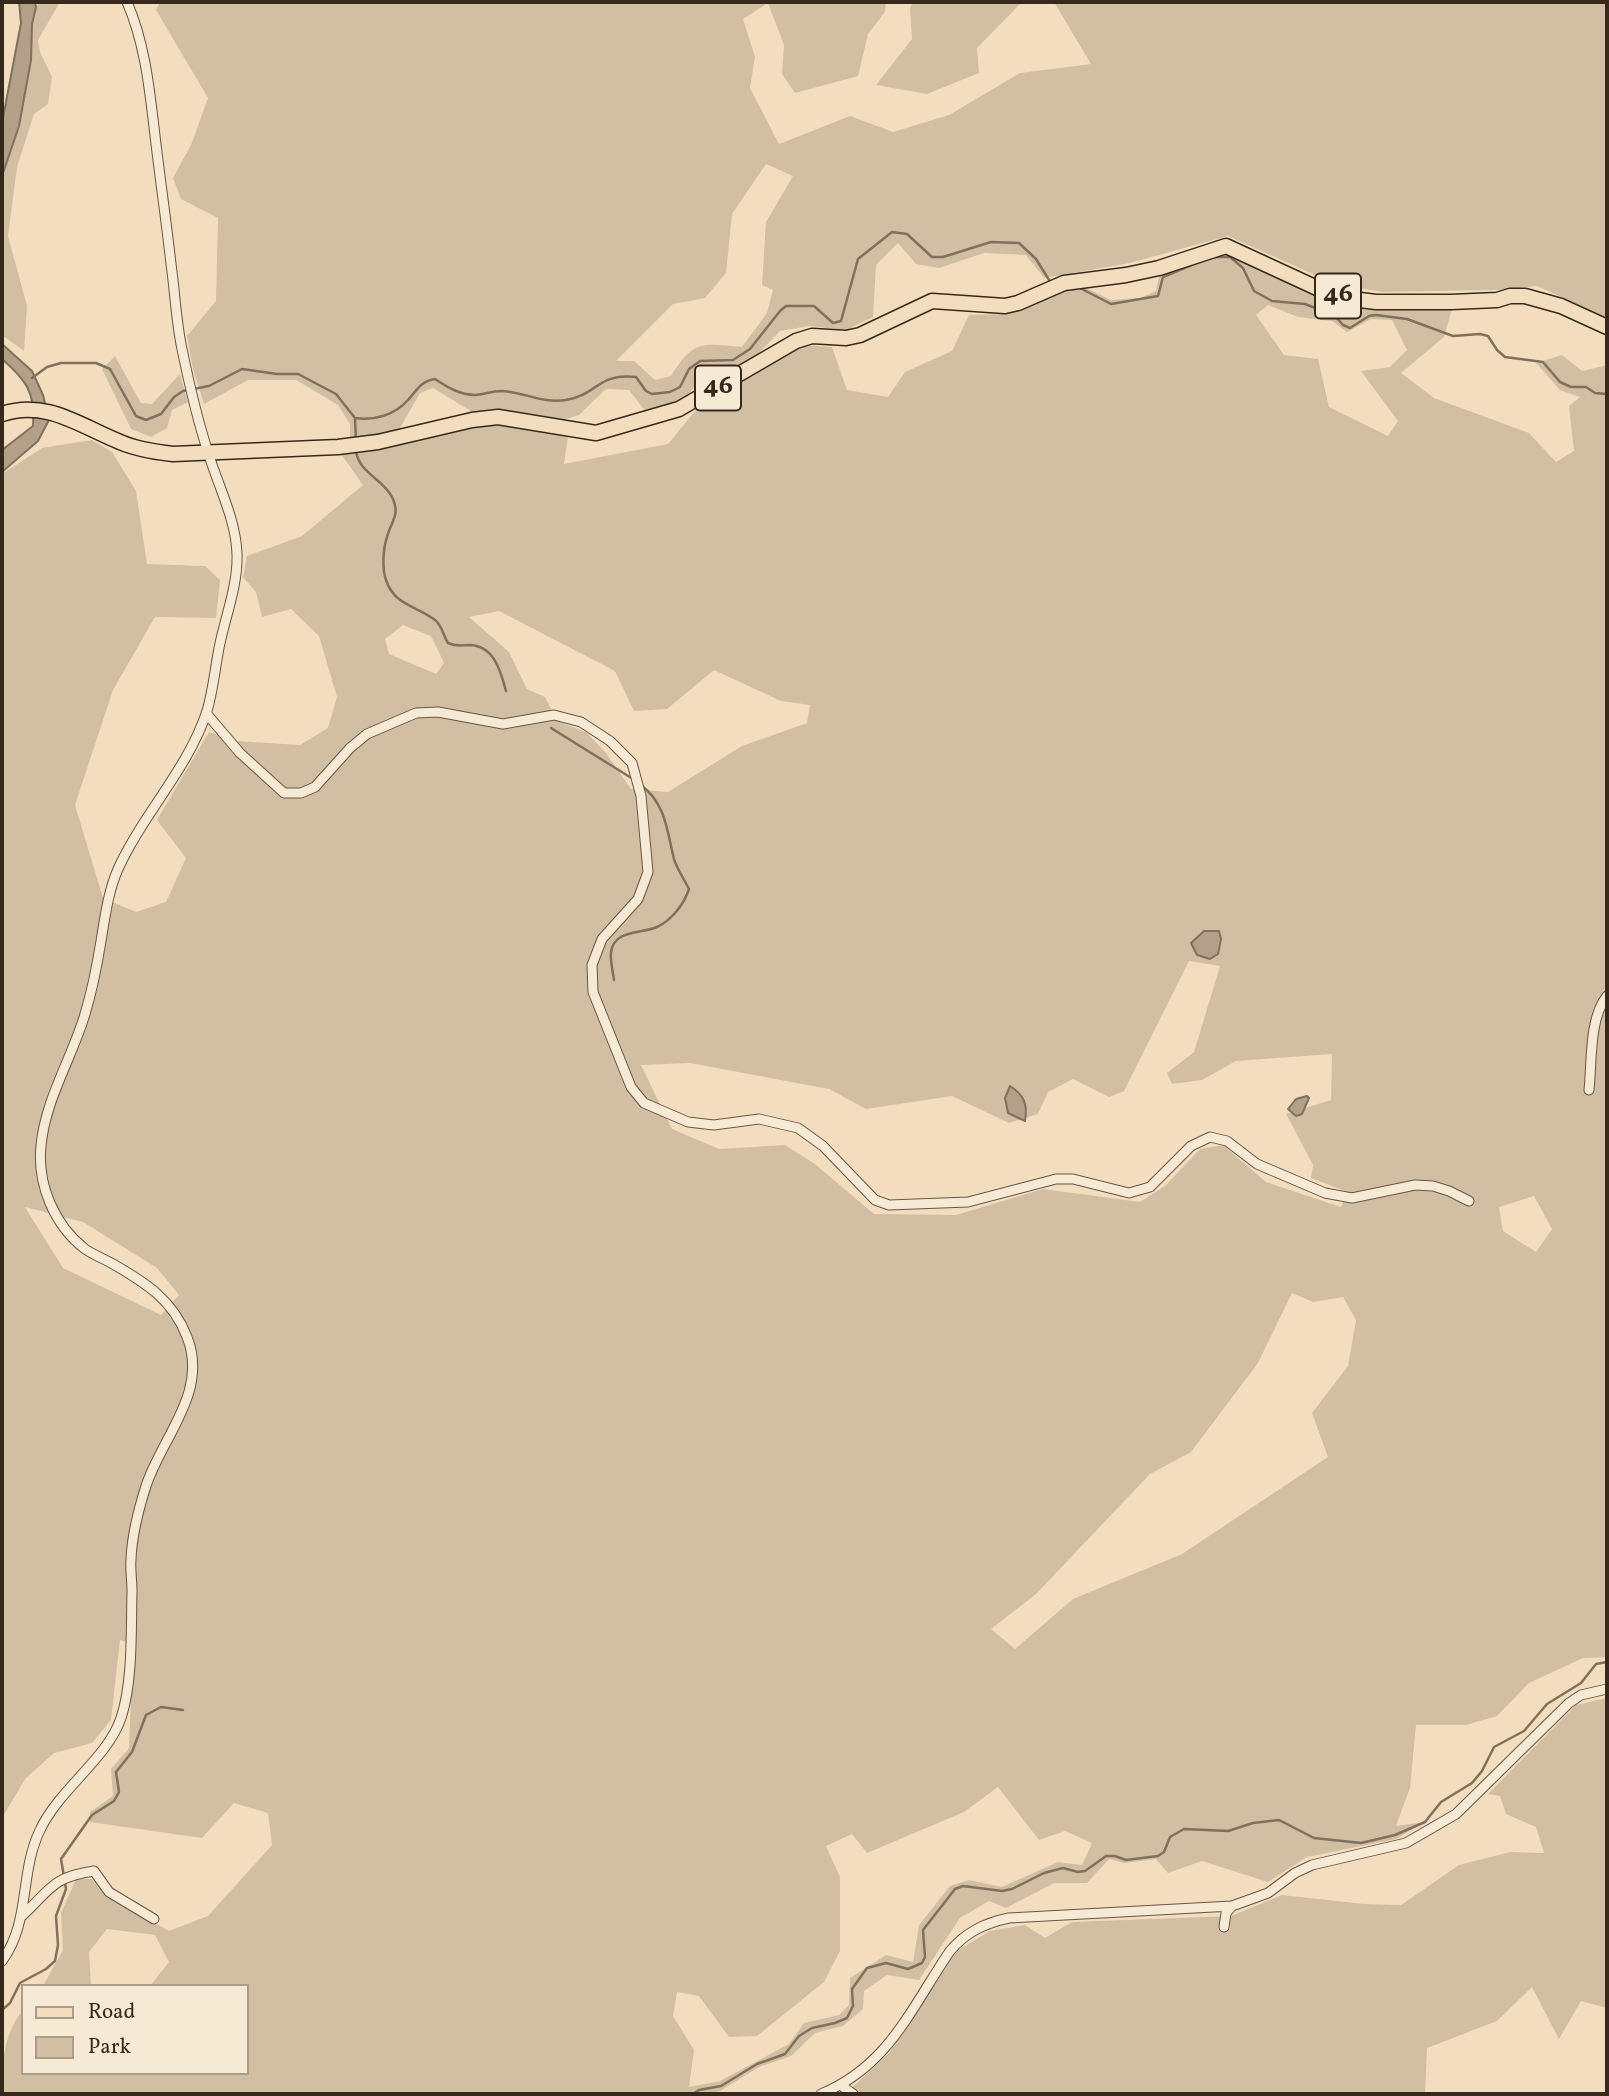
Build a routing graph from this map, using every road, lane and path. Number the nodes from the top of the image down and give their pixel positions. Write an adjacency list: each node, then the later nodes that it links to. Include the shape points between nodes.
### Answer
1 (127, 2): 4 (street, via 149,90 177,324)
2 (1607, 327): 4 (main road, 46, via 1525,296 1451,302 1352,299 1330,294 1226,246 1148,270 1063,282 1005,306 932,301 860,335 812,336 680,409 596,433 498,417 378,442)
3 (2, 414): 4 (main road, via 25,408 50,411 132,446 165,453)
4 (208, 454): 5 (street, via 234,529 237,571)
5 (206, 713): 8 (street, via 240,753 284,793 315,787 367,734 416,713 438,712 503,724 554,715 581,722 610,741 632,763 641,796 648,872 638,899 602,939 592,965 593,992 632,1087 644,1103 688,1122 714,1125 759,1119 798,1128 823,1146 875,1200 889,1205 968,1202 1056,1179 1129,1193 1150,1187 1191,1146 1210,1137 1227,1141 1256,1164 1325,1193 1352,1198 1415,1185 1433,1186); 11 (street, via 116,874 84,1018 60,1078 40,1149 42,1177 57,1217 86,1250 153,1288 172,1306 191,1345 192,1375 181,1415 155,1460 137,1523 130,1560 129,1666 122,1715 104,1748 61,1795 42,1825 25,1877)
6 (1607, 996): 7 (street, via 1596,1017)
7 (1590, 1090)
8 (1469, 1201)
9 (1607, 1689): 10 (street, via 1569,1703 1456,1814 1434,1828 1406,1843 1330,1859 1295,1873 1268,1893)
10 (1232, 1906): 13 (street); 15 (street, via 1030,1916 986,1924 959,1941 891,2042)
11 (22, 1916): 12 (street, via 61,1879 94,1871 109,1892); 14 (street)
12 (154, 1919)
13 (1224, 1927)
14 (2, 1961)
15 (842, 2086): 16 (street); 17 (street)
16 (821, 2094)
17 (853, 2094)

